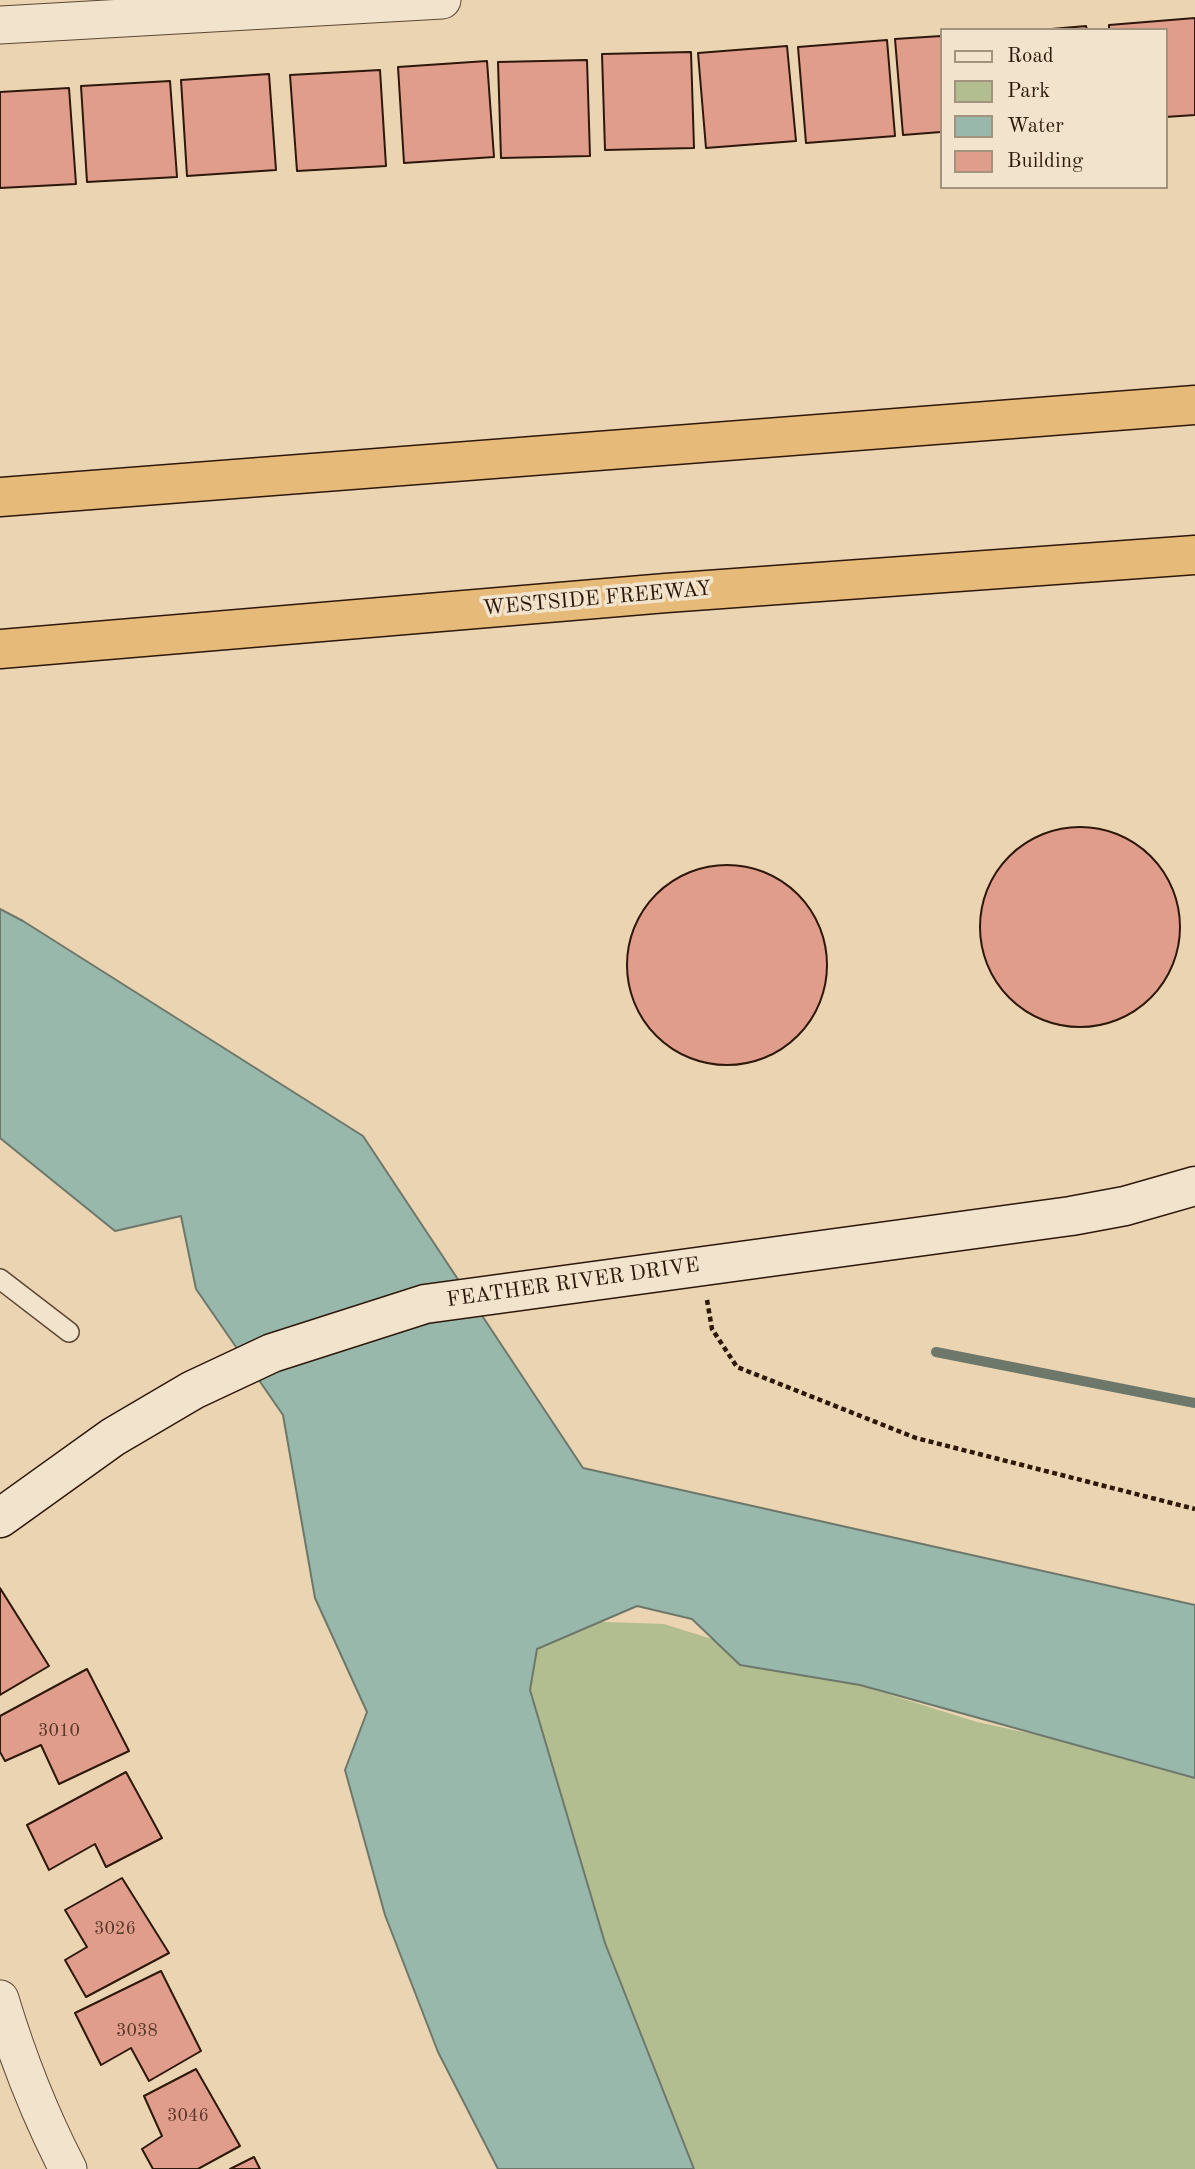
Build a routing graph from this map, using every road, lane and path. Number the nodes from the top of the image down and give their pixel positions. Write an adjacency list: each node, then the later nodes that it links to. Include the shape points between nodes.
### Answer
1 (442, 0): 2 (street)
2 (0, 25)
3 (1195, 405): 4 (highway)
4 (0, 496)
5 (1195, 555): 6 (highway, WESTSIDE FREEWAY, via 666,593)
6 (0, 649)
7 (1195, 1186): 8 (street, FEATHER RIVER DRIVE, via 1071,1216)
8 (700, 1265): 11 (path, via 712,1329 737,1367 916,1437); 12 (street, FEATHER RIVER DRIVE, via 437,1302 272,1353 193,1390 113,1437)
9 (0, 1279): 10 (lane)
10 (69, 1332)
11 (1195, 1509)
12 (0, 1518)
13 (0, 1999): 14 (street, via 18,2062)
14 (68, 2169)

